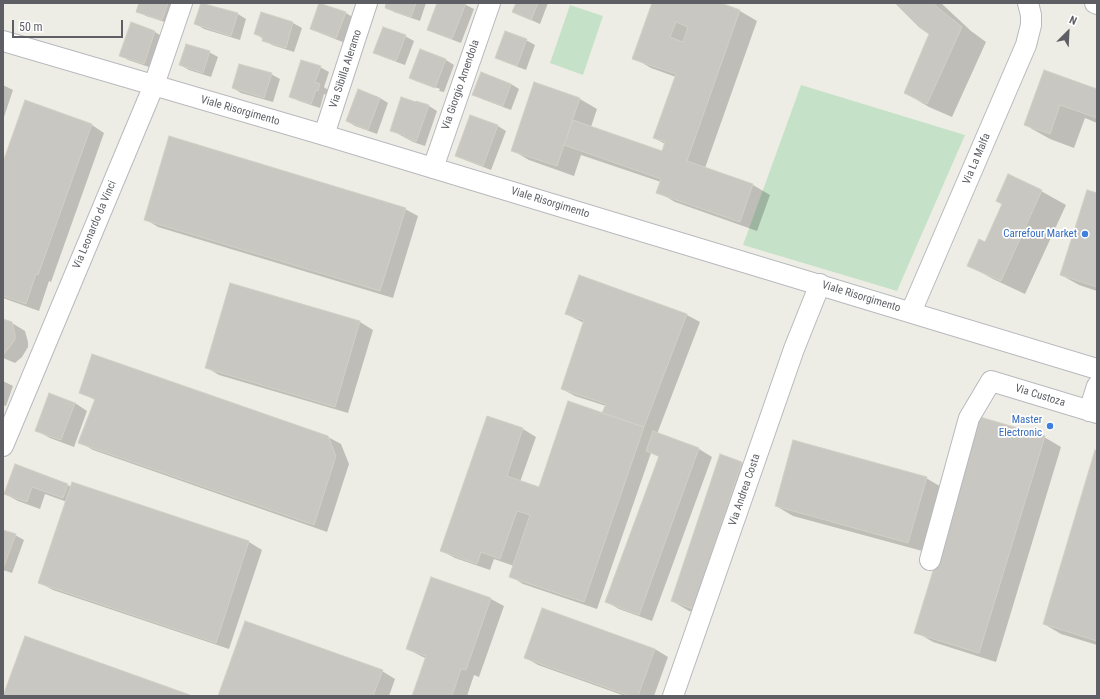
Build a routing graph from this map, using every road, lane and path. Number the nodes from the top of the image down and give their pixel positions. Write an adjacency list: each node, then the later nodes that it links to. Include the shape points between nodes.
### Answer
1 (182, 3): 6 (street, Via Leonardo da Vinci)
2 (367, 3): 7 (street, Via Sibilla Aleramo)
3 (490, 3): 8 (street, Via Giorgio Amendola)
4 (1028, 3): 10 (street, Via La Malfa, via 1031,25 1026,45)
5 (3, 41): 6 (street, Viale Risorgimento)
6 (154, 86): 7 (street, Viale Risorgimento); 14 (street, Via Leonardo da Vinci)
7 (324, 135): 8 (street, Viale Risorgimento)
8 (433, 168): 9 (street, Viale Risorgimento)
9 (820, 284): 10 (street, Viale Risorgimento); 17 (street, Via Andrea Costa, via 791,357)
10 (911, 312): 11 (street, Viale Risorgimento)
11 (1097, 369)
12 (1097, 386): 13 (street, Via Custoza)
13 (1093, 412): 16 (street, Via Custoza, via 991,381 970,418)
14 (7, 423): 15 (street, Via Leonardo da Vinci)
15 (3, 446)
16 (930, 560)
17 (673, 696)

